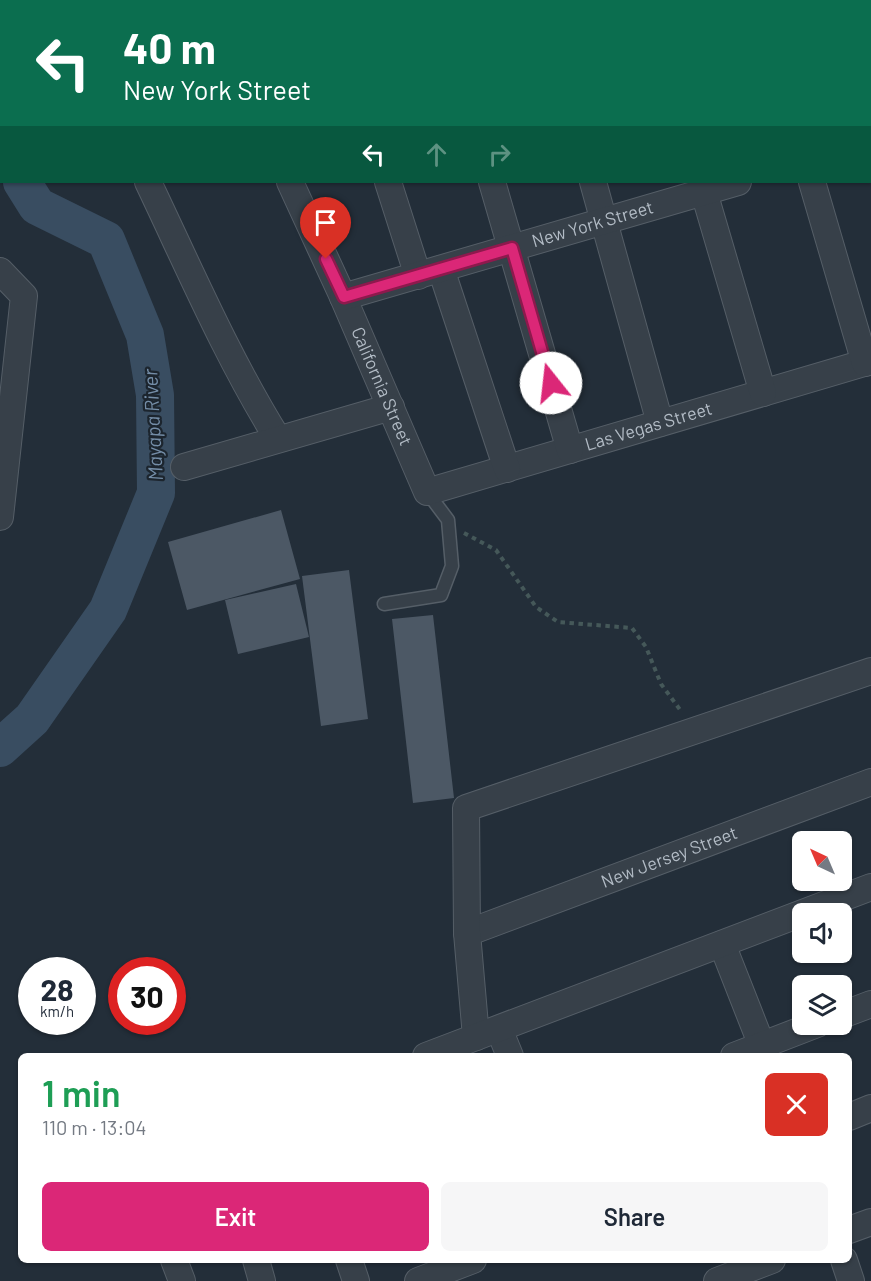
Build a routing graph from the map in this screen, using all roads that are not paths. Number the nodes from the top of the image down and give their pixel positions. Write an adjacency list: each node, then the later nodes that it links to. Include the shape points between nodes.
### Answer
1 (148, 183): 18 (street, via 256,404)
2 (290, 183): 13 (street, California Street)
3 (388, 183): 12 (street)
4 (492, 183): 10 (street)
5 (593, 183): 9 (street)
6 (729, 183): 8 (street, New York Street)
7 (812, 183): 14 (street)
8 (703, 186): 9 (street, New York Street); 15 (street)
9 (604, 221): 10 (street, New York Street); 17 (street)
10 (512, 248): 12 (street, New York Street); 19 (street)
11 (0, 271): 23 (street, via 24,296)
12 (429, 272): 13 (street, New York Street); 21 (street)
13 (344, 297): 16 (street, California Street)
14 (868, 362): 15 (street, Las Vegas Street)
15 (763, 393): 17 (street, Las Vegas Street)
16 (391, 407): 18 (street); 22 (street, California Street)
17 (660, 423): 19 (street, Las Vegas Street)
18 (278, 439): 20 (street)
19 (570, 450): 21 (street, Las Vegas Street)
20 (184, 467)
21 (507, 469): 22 (street, Las Vegas Street)
22 (427, 492): 24 (lane, via 448,520 452,566 441,595)
23 (0, 517)
24 (384, 604)
25 (871, 671): 28 (street, via 466,808)
26 (871, 782): 28 (street, New Jersey Street)
27 (871, 888): 29 (street)
28 (467, 933): 32 (street)
29 (722, 944): 32 (street); 34 (street)
30 (871, 1004): 31 (street)
31 (852, 1011)
32 (487, 1033): 35 (street); 36 (street)
33 (796, 1035): 34 (street)
34 (764, 1051)
35 (434, 1053)
36 (507, 1053)
37 (871, 1108): 38 (street)
38 (852, 1115)
39 (871, 1222): 40 (street)
40 (852, 1229)
41 (175, 1263): 47 (street)
42 (257, 1263): 48 (street)
43 (350, 1263): 49 (street)
44 (465, 1263): 50 (street)
45 (764, 1263): 51 (street)
46 (845, 1263): 52 (street)
47 (182, 1281)
48 (262, 1281)
49 (356, 1281)
50 (418, 1281)
51 (717, 1281)
52 (851, 1281)

